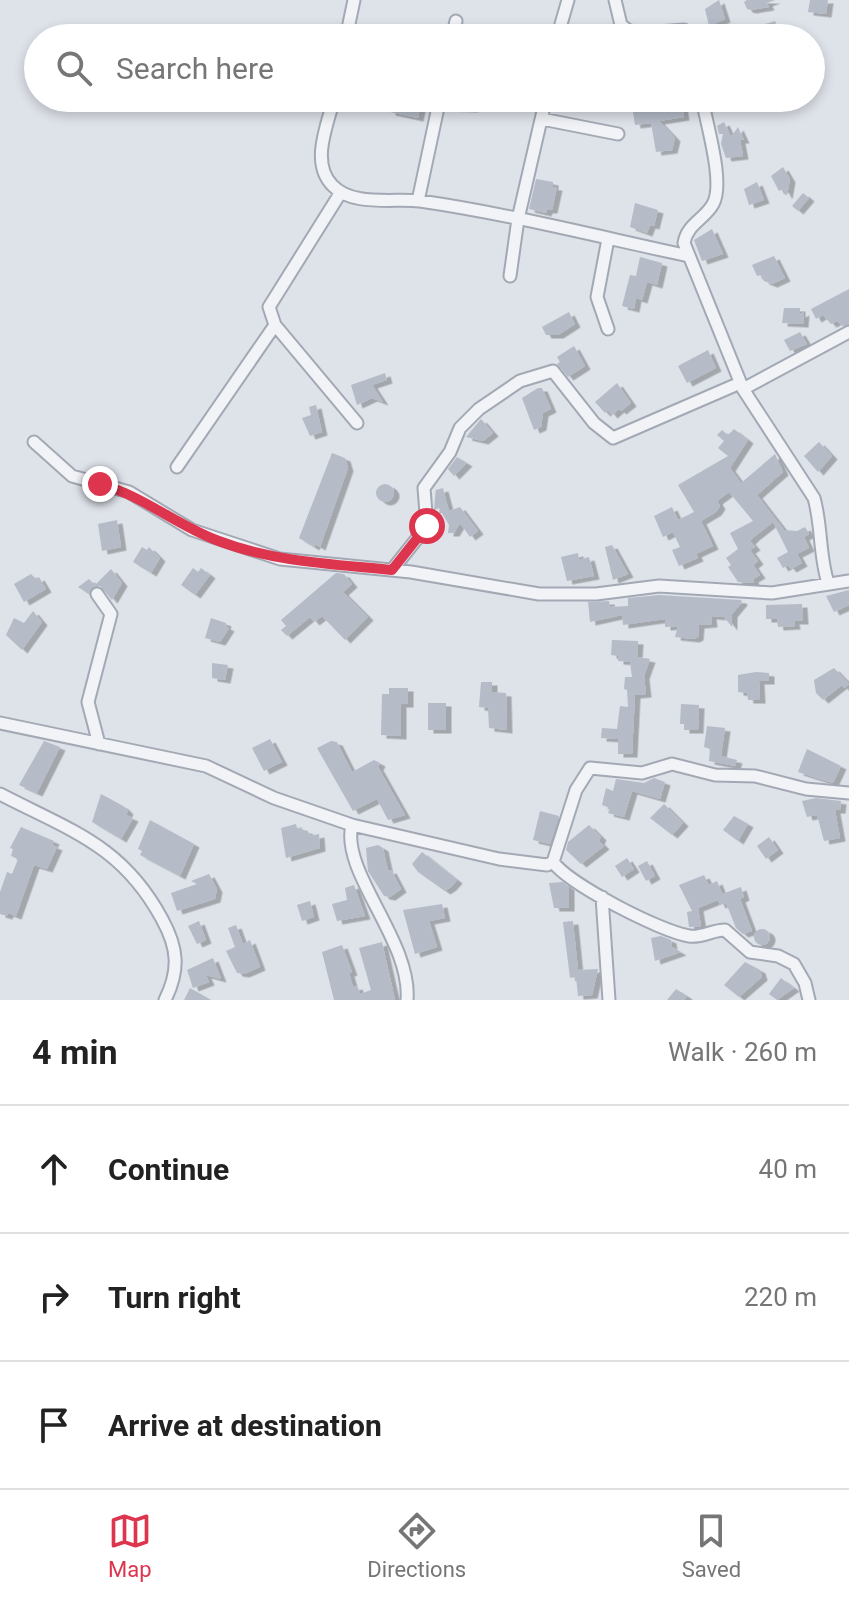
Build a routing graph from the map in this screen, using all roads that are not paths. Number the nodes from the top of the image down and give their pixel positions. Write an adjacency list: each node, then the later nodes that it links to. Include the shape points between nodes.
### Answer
1 (354, 0): 5 (street)
2 (568, 0): 7 (street)
3 (615, 0): 8 (street)
4 (456, 21): 6 (street)
5 (349, 24)
6 (455, 24)
7 (561, 24)
8 (621, 24)
9 (331, 112): 15 (street, via 321,152 323,171)
10 (437, 112): 16 (street)
11 (543, 112): 13 (street)
12 (704, 112): 19 (street, via 717,191 711,209 685,235)
13 (542, 119): 14 (street); 17 (street)
14 (618, 134)
15 (341, 192): 16 (street); 21 (street, via 274,293 269,307)
16 (418, 201): 17 (street)
17 (518, 219): 18 (street); 20 (street)
18 (608, 239): 19 (street); 22 (street, via 597,297)
19 (689, 256): 24 (street)
20 (510, 276)
21 (275, 325): 25 (street); 27 (street)
22 (608, 329)
23 (849, 332): 24 (street)
24 (742, 386): 28 (street, via 613,438 594,423 553,371 520,381 460,428 424,488 427,526); 30 (street, via 814,498)
25 (357, 423)
26 (34, 442): 28 (street, via 72,476 129,492 219,541 280,559)
27 (177, 467)
28 (392, 570): 30 (street, via 539,594 659,586 772,593)
29 (849, 581): 30 (street)
30 (828, 583)
31 (97, 594): 33 (street, via 111,614 88,702)
32 (0, 723): 33 (street)
33 (99, 744): 36 (street, via 206,766 274,798)
34 (849, 793): 37 (street, via 672,764 642,773 590,768 576,790)
35 (0, 794): 39 (street, via 104,849 139,880 168,930 178,960)
36 (352, 825): 37 (street, via 499,859); 40 (street, via 353,852 402,961)
37 (553, 862): 38 (street)
38 (602, 897): 41 (street); 42 (street, via 673,931 699,936 725,930 750,952 786,958 802,976)
39 (165, 1000)
40 (407, 1000)
41 (609, 1000)
42 (809, 1000)

